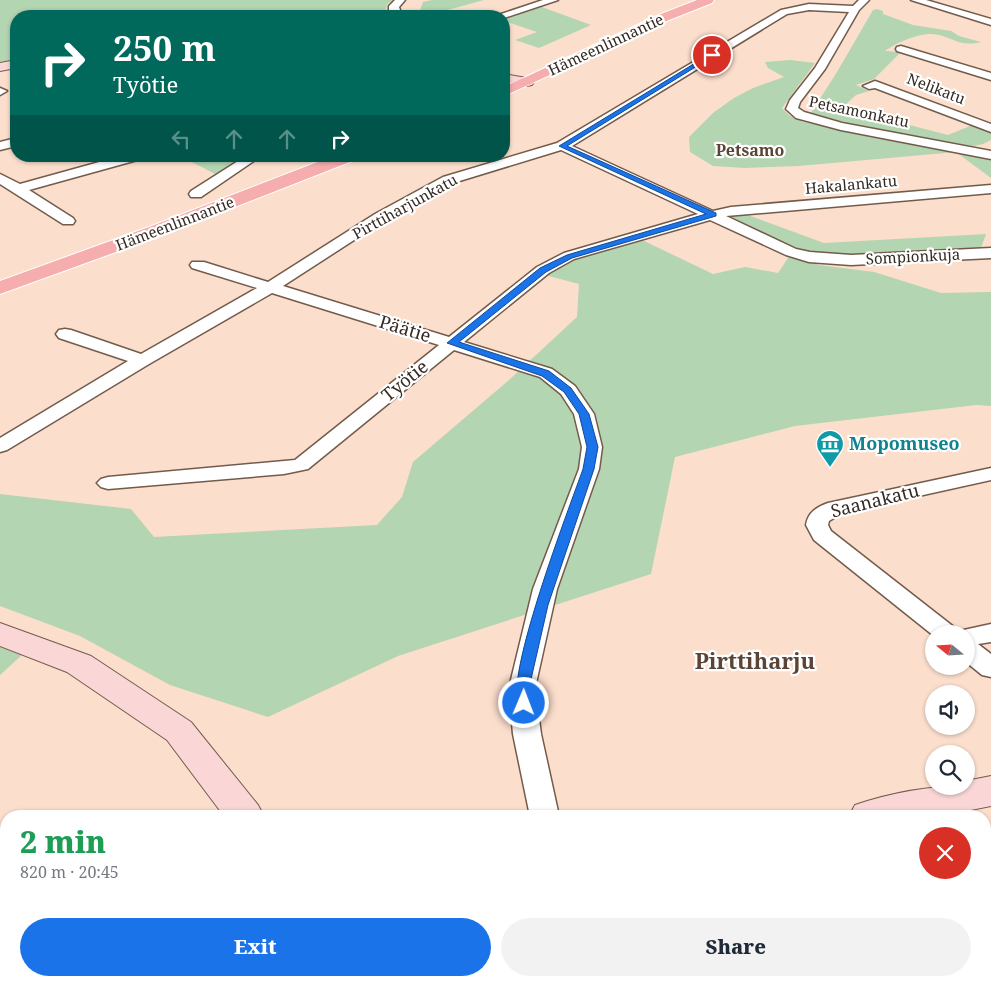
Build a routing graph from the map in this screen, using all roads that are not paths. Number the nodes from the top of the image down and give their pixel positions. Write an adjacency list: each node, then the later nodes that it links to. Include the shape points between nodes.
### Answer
1 (554, 0): 6 (street)
2 (686, 0): 10 (main road, Hämeenlinnantie)
3 (708, 0): 11 (main road, Hämeenlinnantie, via 526,82)
4 (916, 0): 7 (street)
5 (860, 5): 14 (street, Pirttiharjunkatu, via 809,7 784,12); 15 (street, Petsamonkatu, via 792,109 800,116 841,126)
6 (510, 13)
7 (991, 22)
8 (901, 49): 9 (street)
9 (991, 77)
10 (510, 81)
11 (510, 83)
12 (869, 86): 13 (street, Nelikatu, via 875,84)
13 (991, 128)
14 (562, 146): 21 (street, Pirttiharjunkatu); 26 (street, Sompionkuja)
15 (987, 150)
16 (115, 162): 23 (street)
17 (246, 162): 25 (street)
18 (305, 162): 30 (main road, Hämeenlinnantie, via 142,225)
19 (334, 162): 31 (main road, Hämeenlinnantie)
20 (508, 162): 32 (street, Pirttiharjunkatu, via 448,180 380,217)
21 (510, 162)
22 (0, 178): 23 (street)
23 (19, 189): 27 (street)
24 (991, 189): 26 (street, Hakalankatu)
25 (196, 194)
26 (713, 214): 28 (street, Sompionkuja, via 791,252 809,257 834,260); 34 (street, Työtie, via 570,256 543,270)
27 (68, 221)
28 (991, 253)
29 (198, 265): 32 (street, Päätie)
30 (0, 275)
31 (0, 288)
32 (271, 288): 34 (street, Päätie); 35 (street, Pirttiharjunkatu)
33 (65, 334): 35 (street)
34 (452, 343): 38 (street, Työtie, via 301,465); 47 (street, Päätie, via 546,374 568,390 584,414 592,447 589,469 546,590 522,688 527,734)
35 (142, 360): 36 (street, Pirttiharjunkatu)
36 (0, 446)
37 (991, 474): 39 (street, Saanakatu, via 836,508 818,518 822,535)
38 (108, 483)
39 (937, 625)
40 (991, 633): 42 (street)
41 (0, 634): 46 (street, via 79,664 179,731)
42 (975, 636)
43 (975, 655): 44 (street)
44 (991, 668)
45 (991, 790): 48 (street)
46 (239, 810)
47 (544, 810)
48 (896, 810)

